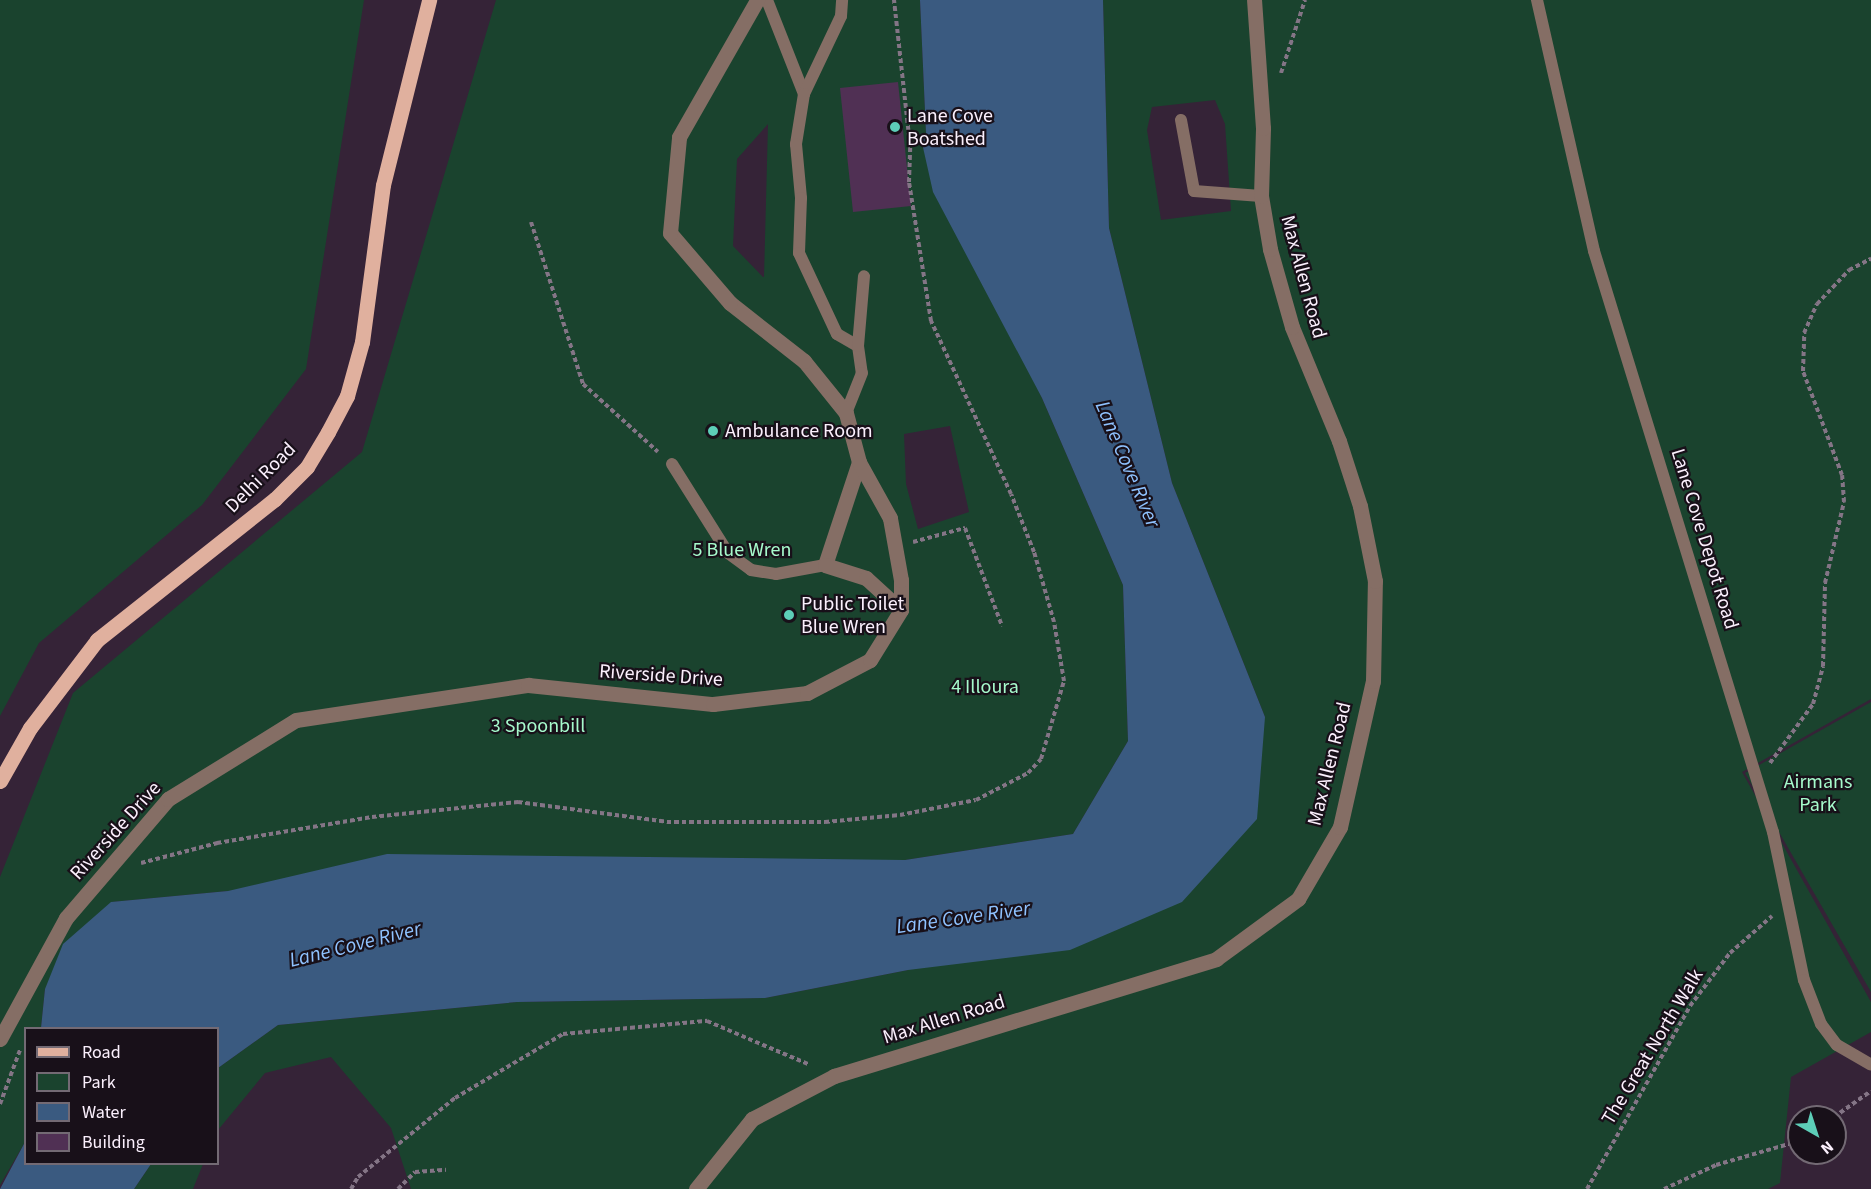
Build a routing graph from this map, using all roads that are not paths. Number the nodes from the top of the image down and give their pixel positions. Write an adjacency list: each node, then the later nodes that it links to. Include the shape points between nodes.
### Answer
1 (429, 0): 17 (main road, Delhi Road, via 382,185 362,342 347,396 328,432 307,467 275,499 97,640 30,728)
2 (757, 0): 12 (street, via 680,137 670,233 730,303 804,361)
3 (767, 0): 7 (lane)
4 (842, 0): 7 (lane, via 841,16)
5 (1254, 0): 9 (street, Max Allen Road, via 1263,128)
6 (1537, 0): 21 (lane, Lane Cove Depot Road, via 1594,251 1758,781 1804,980 1821,1024 1837,1045)
7 (804, 94): 11 (lane, via 796,144 801,198 799,253 837,334)
8 (1181, 120): 9 (lane, via 1194,191)
9 (1261, 196): 22 (street, Max Allen Road, via 1270,249 1292,327 1340,441 1360,506 1375,581 1373,681 1340,827 1298,898 1216,959 834,1076 752,1119)
10 (864, 276): 11 (lane)
11 (858, 346): 12 (lane, via 862,373)
12 (846, 413): 13 (street)
13 (859, 462): 15 (street); 16 (street, via 890,518)
14 (672, 465): 15 (lane, via 728,554 751,570 776,574)
15 (825, 565): 16 (street, via 866,578)
16 (901, 610): 20 (street, Riverside Drive, via 870,660 807,693 713,704 528,685 296,720 168,799 66,918)
17 (11, 763): 18 (main road, Delhi Road); 19 (main road, Delhi Road)
18 (0, 781)
19 (0, 795)
20 (0, 1039)
21 (1871, 1065)
22 (696, 1189)

